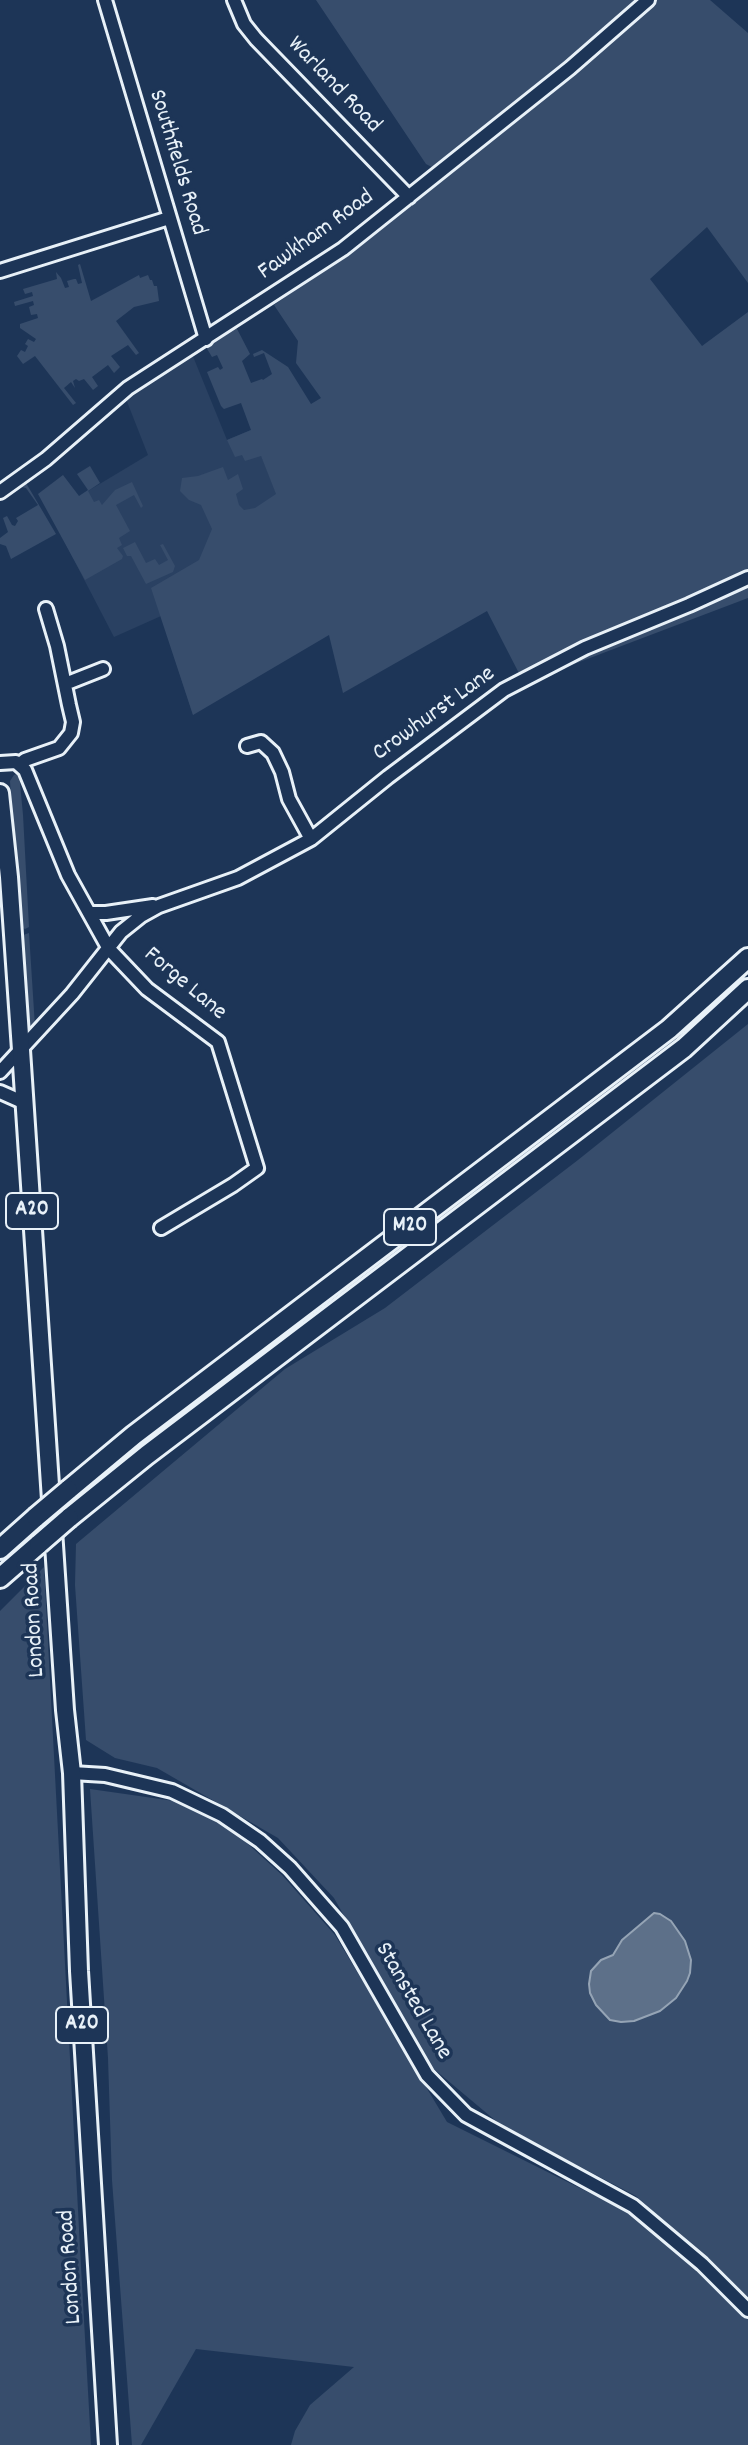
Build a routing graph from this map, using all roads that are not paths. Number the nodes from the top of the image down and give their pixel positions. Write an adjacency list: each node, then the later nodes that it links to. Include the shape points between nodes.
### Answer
1 (105, 0): 5 (street, Southfields Road)
2 (234, 0): 4 (street, Warland Road, via 256,39)
3 (648, 0): 4 (street, Fawkham Road)
4 (409, 197): 7 (street, Fawkham Road, via 343,249)
5 (169, 218): 6 (street); 7 (street, Southfields Road)
6 (0, 271)
7 (206, 339): 8 (street, Fawkham Road, via 128,388)
8 (0, 492)
9 (748, 578): 19 (street, Crowhurst Lane, via 585,648 504,690)
10 (46, 609): 11 (street)
11 (54, 634): 12 (street); 14 (street)
12 (40, 639)
13 (103, 669): 14 (street)
14 (65, 684): 17 (street, via 73,722 70,737 59,748)
15 (247, 746): 19 (street, via 261,742 273,753)
16 (0, 763): 17 (street)
17 (20, 764): 21 (street, Forge Lane)
18 (0, 793): 25 (main road, London Road / A20)
19 (311, 839): 20 (street, Crowhurst Lane, via 238,878)
20 (159, 906): 21 (street, Crowhurst Lane); 22 (street, Crowhurst Lane, via 128,926)
21 (89, 913): 22 (street, Forge Lane)
22 (109, 949): 25 (street, Crowhurst Lane); 29 (street, Forge Lane, via 147,989 218,1042 257,1168)
23 (748, 958): 30 (highway, M20, bridge, via 669,1029 134,1435)
24 (748, 989): 31 (highway, M20, bridge, via 684,1048 160,1445)
25 (21, 1050): 26 (street, Crowhurst Lane); 28 (main road, London Road / A20)
26 (0, 1072)
27 (0, 1092): 28 (street)
28 (25, 1103): 32 (main road, London Road / A20)
29 (161, 1228)
30 (0, 1549)
31 (0, 1578)
32 (72, 1773): 33 (street, Stansted Lane, via 172,1791 260,1841 342,1927 427,2075 466,2115 633,2206); 34 (main road, London Road / A20)
33 (748, 2310)
34 (108, 2445)

